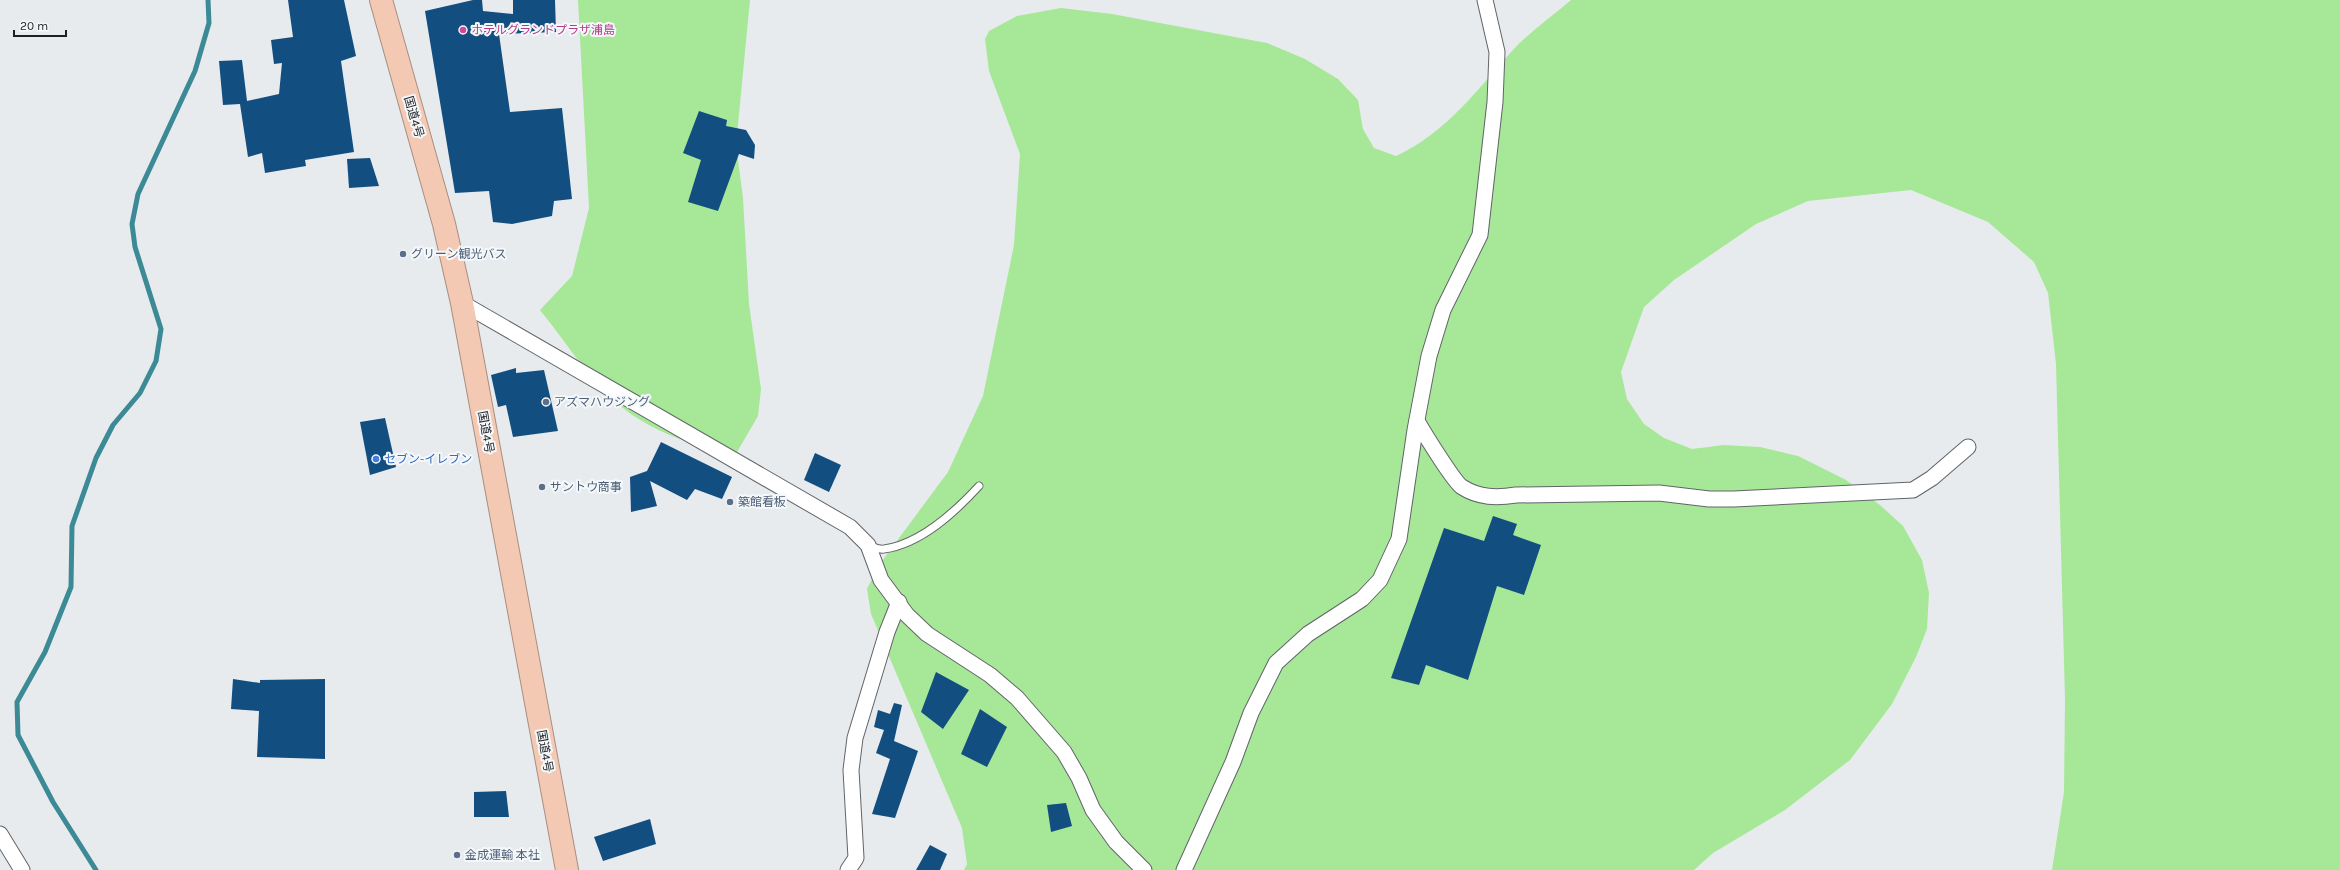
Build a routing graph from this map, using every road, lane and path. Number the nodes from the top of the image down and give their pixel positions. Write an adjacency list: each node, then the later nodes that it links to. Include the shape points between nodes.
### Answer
1 (381, 0): 3 (highway, 国道4号, via 444,224)
2 (1486, 0): 4 (street, via 1497,52 1495,102 1480,235 1443,310 1429,356)
3 (462, 303): 7 (street, via 850,527); 11 (highway, 国道4号)
4 (1417, 421): 5 (street, via 1461,486 1475,494 1497,498 1516,495 1659,493 1709,499 1913,490 1932,478); 14 (street, via 1400,539 1380,580 1362,599 1308,634 1276,663 1251,713 1233,762)
5 (1968, 447)
6 (979, 486): 7 (lane, via 960,506 921,536 883,550)
7 (868, 545): 8 (street, via 881,580)
8 (899, 602): 12 (street, via 887,632 855,738 851,770 856,858); 13 (street, via 907,615 927,634 990,675 1018,698 1064,752 1093,810 1116,842)
9 (0, 834): 10 (street)
10 (22, 870)
11 (567, 870)
12 (848, 870)
13 (1144, 870)
14 (1184, 870)

